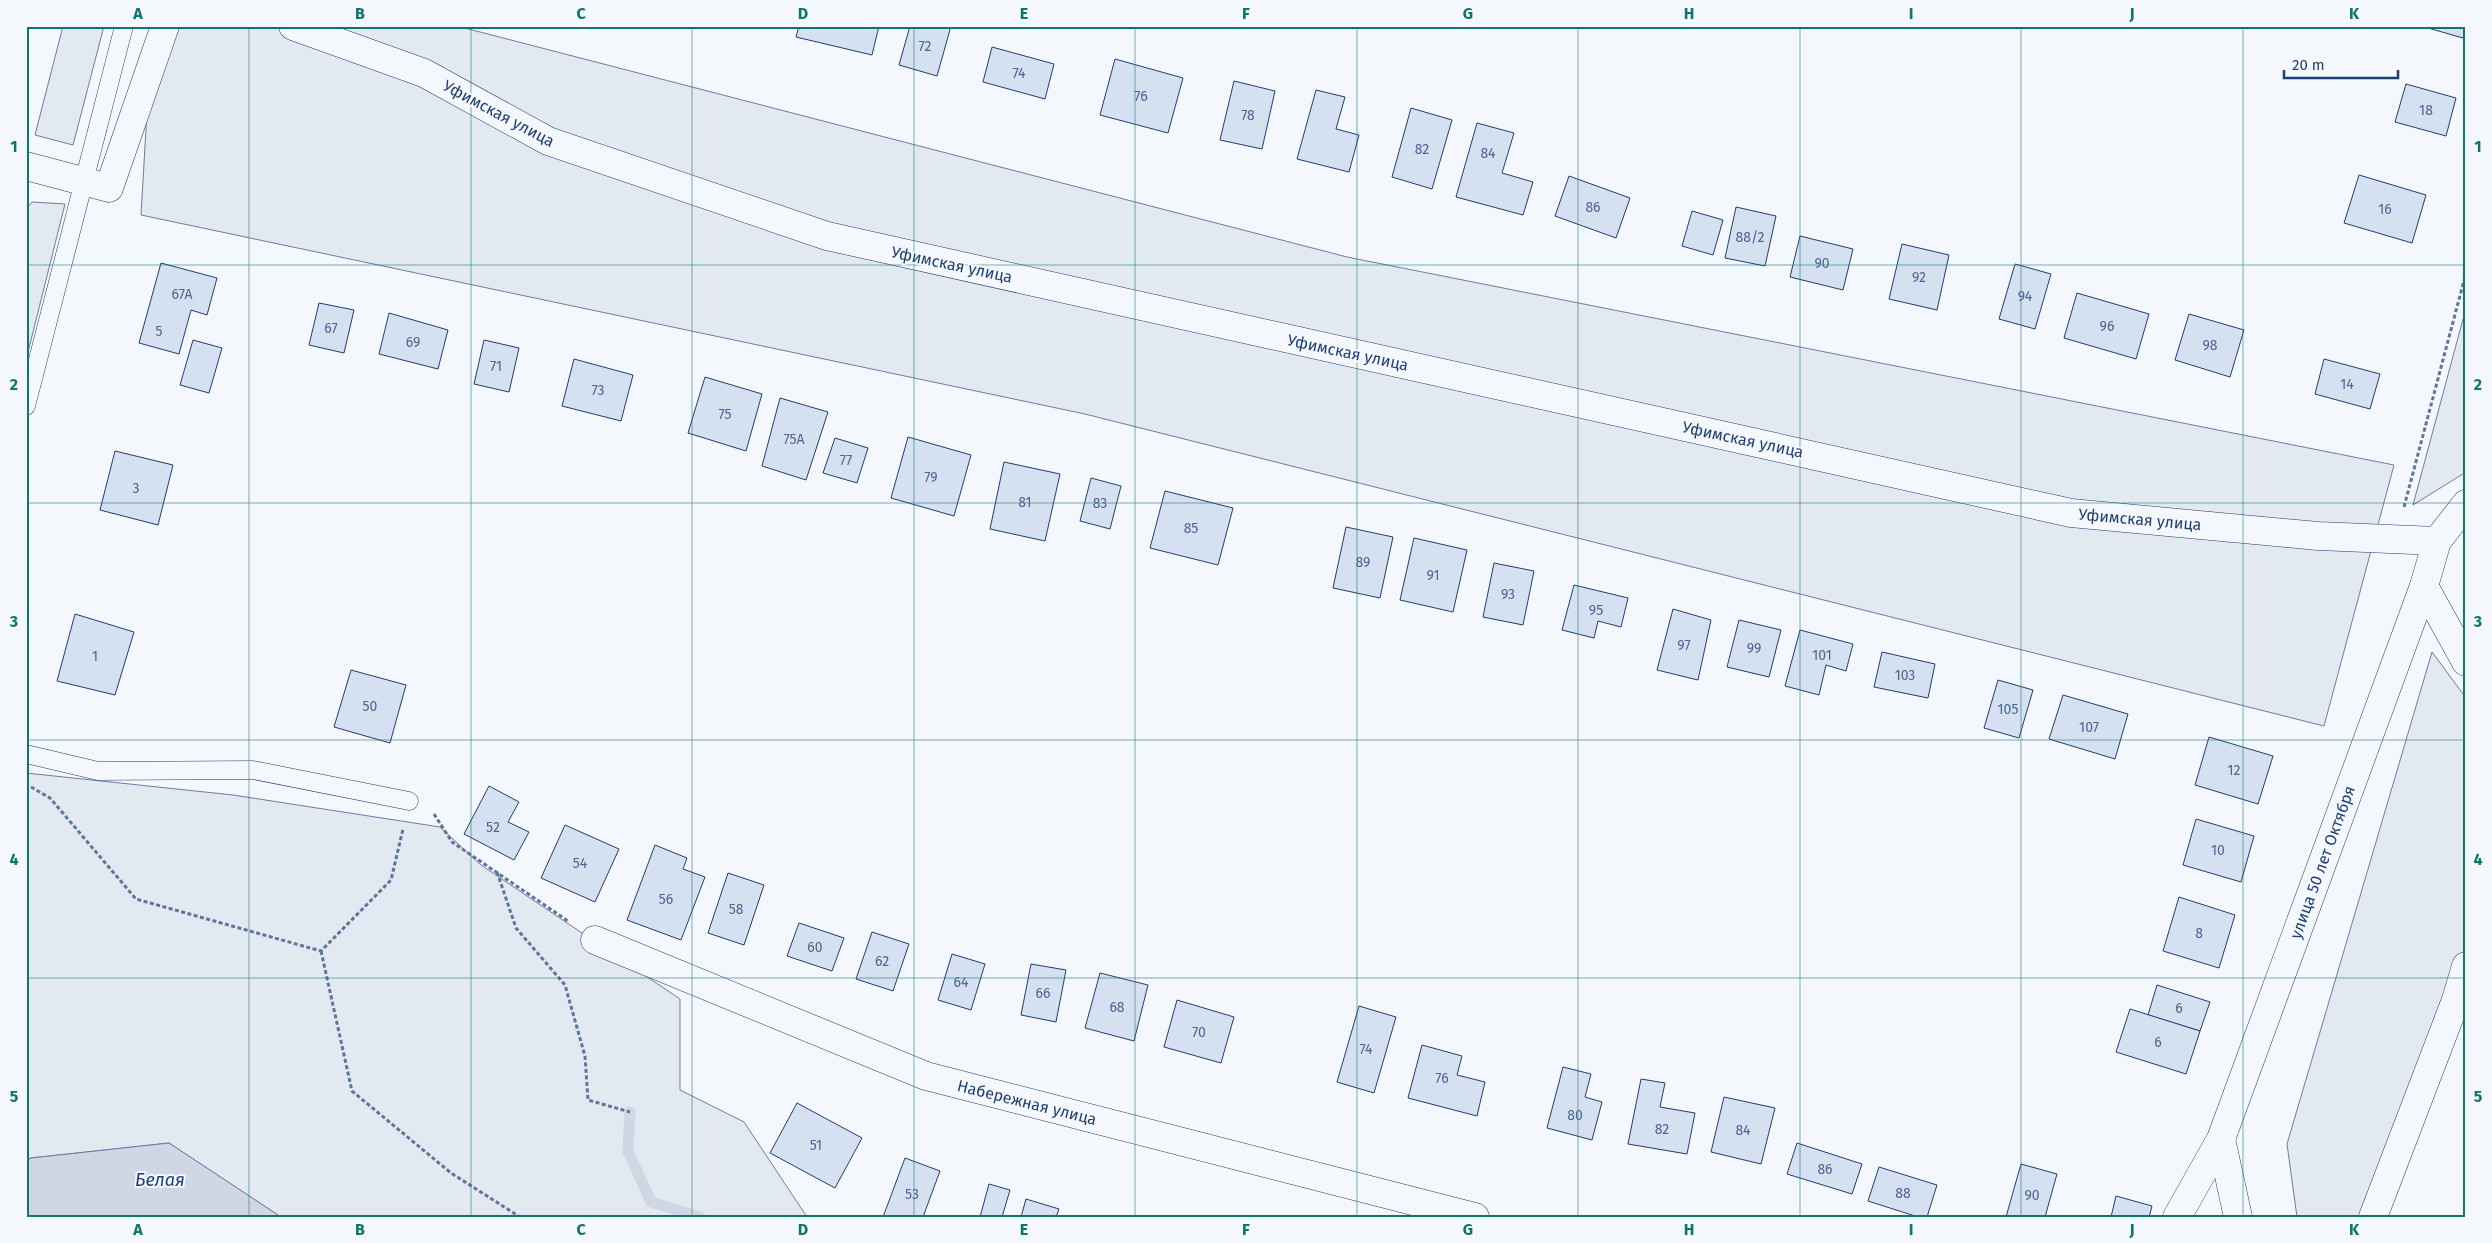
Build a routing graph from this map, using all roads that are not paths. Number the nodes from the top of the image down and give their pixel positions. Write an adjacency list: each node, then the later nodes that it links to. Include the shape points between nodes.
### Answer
1 (124, 26): 5 (lane)
2 (165, 26): 5 (street, via 109,188)
3 (294, 26): 8 (street, Уфимская улица, via 424,73 548,141 827,236 2072,513 2318,536)
4 (26, 166): 5 (street)
5 (84, 182): 6 (lane)
6 (26, 406)
7 (2466, 504): 8 (street, улица 50 лет Октября)
8 (2437, 541): 9 (street, улица 50 лет Октября)
9 (2424, 586): 10 (street); 15 (street, улица 50 лет Октября)
10 (2466, 662)
11 (26, 754): 12 (lane, via 98,771 253,770)
12 (409, 801)
13 (595, 940): 16 (street, Набережная улица, via 926,1076)
14 (2466, 966): 19 (street)
15 (2220, 1139): 17 (street, улица 50 лет Октября); 18 (street)
16 (1475, 1217)
17 (2177, 1217)
18 (2238, 1217)
19 (2373, 1217)

